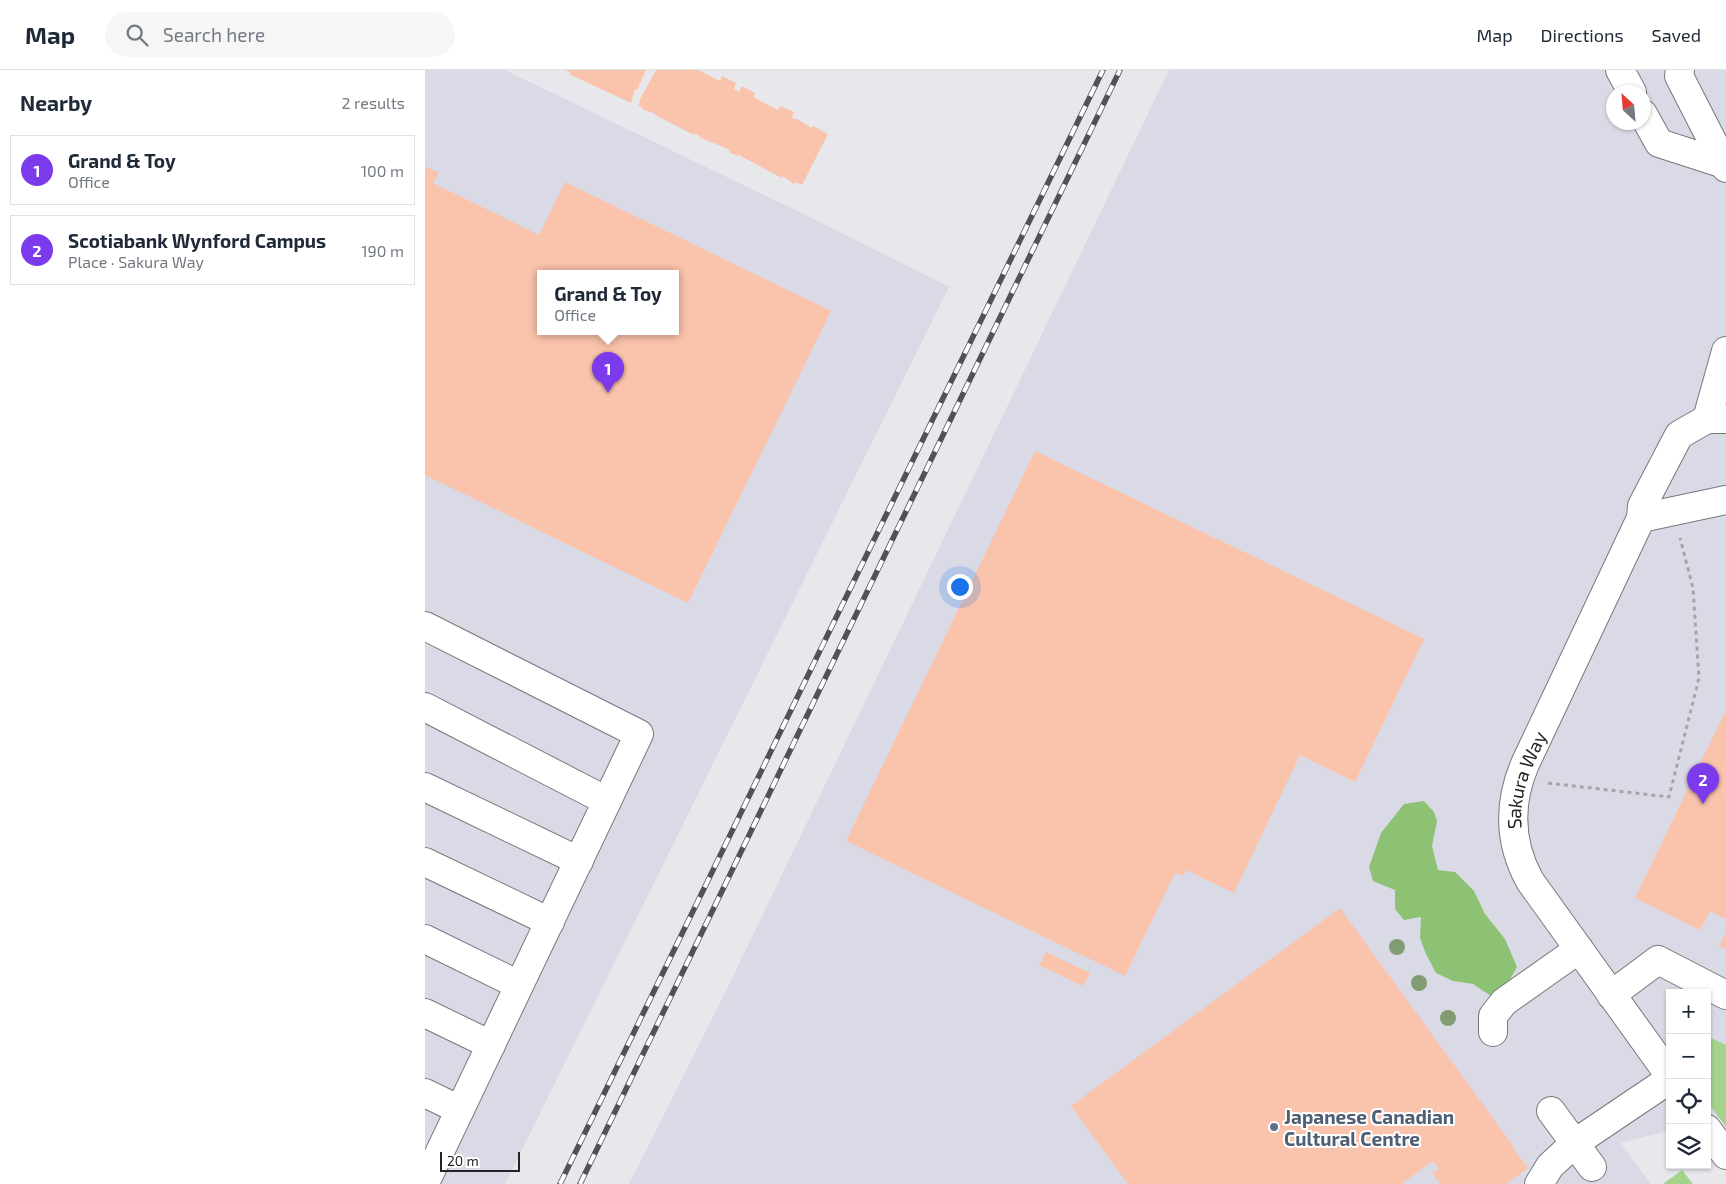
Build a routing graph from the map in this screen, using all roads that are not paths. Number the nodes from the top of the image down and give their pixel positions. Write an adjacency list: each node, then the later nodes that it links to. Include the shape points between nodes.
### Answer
1 (1620, 70): 3 (street)
2 (1681, 70): 5 (street, via 1679,76)
3 (1628, 85)
4 (1651, 128): 5 (street, via 1659,143)
5 (1725, 166)
6 (1726, 351): 7 (street)
7 (1716, 419): 9 (street, Sakura Way, via 1679,435 1642,506)
8 (1726, 500): 9 (street)
9 (1641, 518): 18 (street, Sakura Way, via 1519,780 1513,801 1514,840 1530,881)
10 (425, 626): 13 (street, via 639,734)
11 (425, 707): 13 (street)
12 (425, 787): 14 (street)
13 (607, 800): 14 (street)
14 (579, 861): 16 (street)
15 (425, 862): 16 (street)
16 (550, 922): 19 (street)
17 (425, 939): 19 (street)
18 (1579, 949): 20 (street, Sakura Way); 23 (street, via 1504,1002 1493,1016)
19 (519, 986): 24 (street)
20 (1611, 995): 21 (street, via 1658,960); 25 (street, Sakura Way)
21 (1726, 995)
22 (425, 1013): 24 (street)
23 (1493, 1032)
24 (491, 1045): 28 (street)
25 (1666, 1072)
26 (1669, 1079): 31 (street)
27 (425, 1093): 28 (street)
28 (460, 1110): 34 (street)
29 (1551, 1111): 31 (street)
30 (1711, 1134): 32 (street)
31 (1575, 1144): 33 (street); 35 (street, via 1550,1166)
32 (1726, 1155)
33 (1592, 1167)
34 (426, 1177)
35 (1539, 1184)

